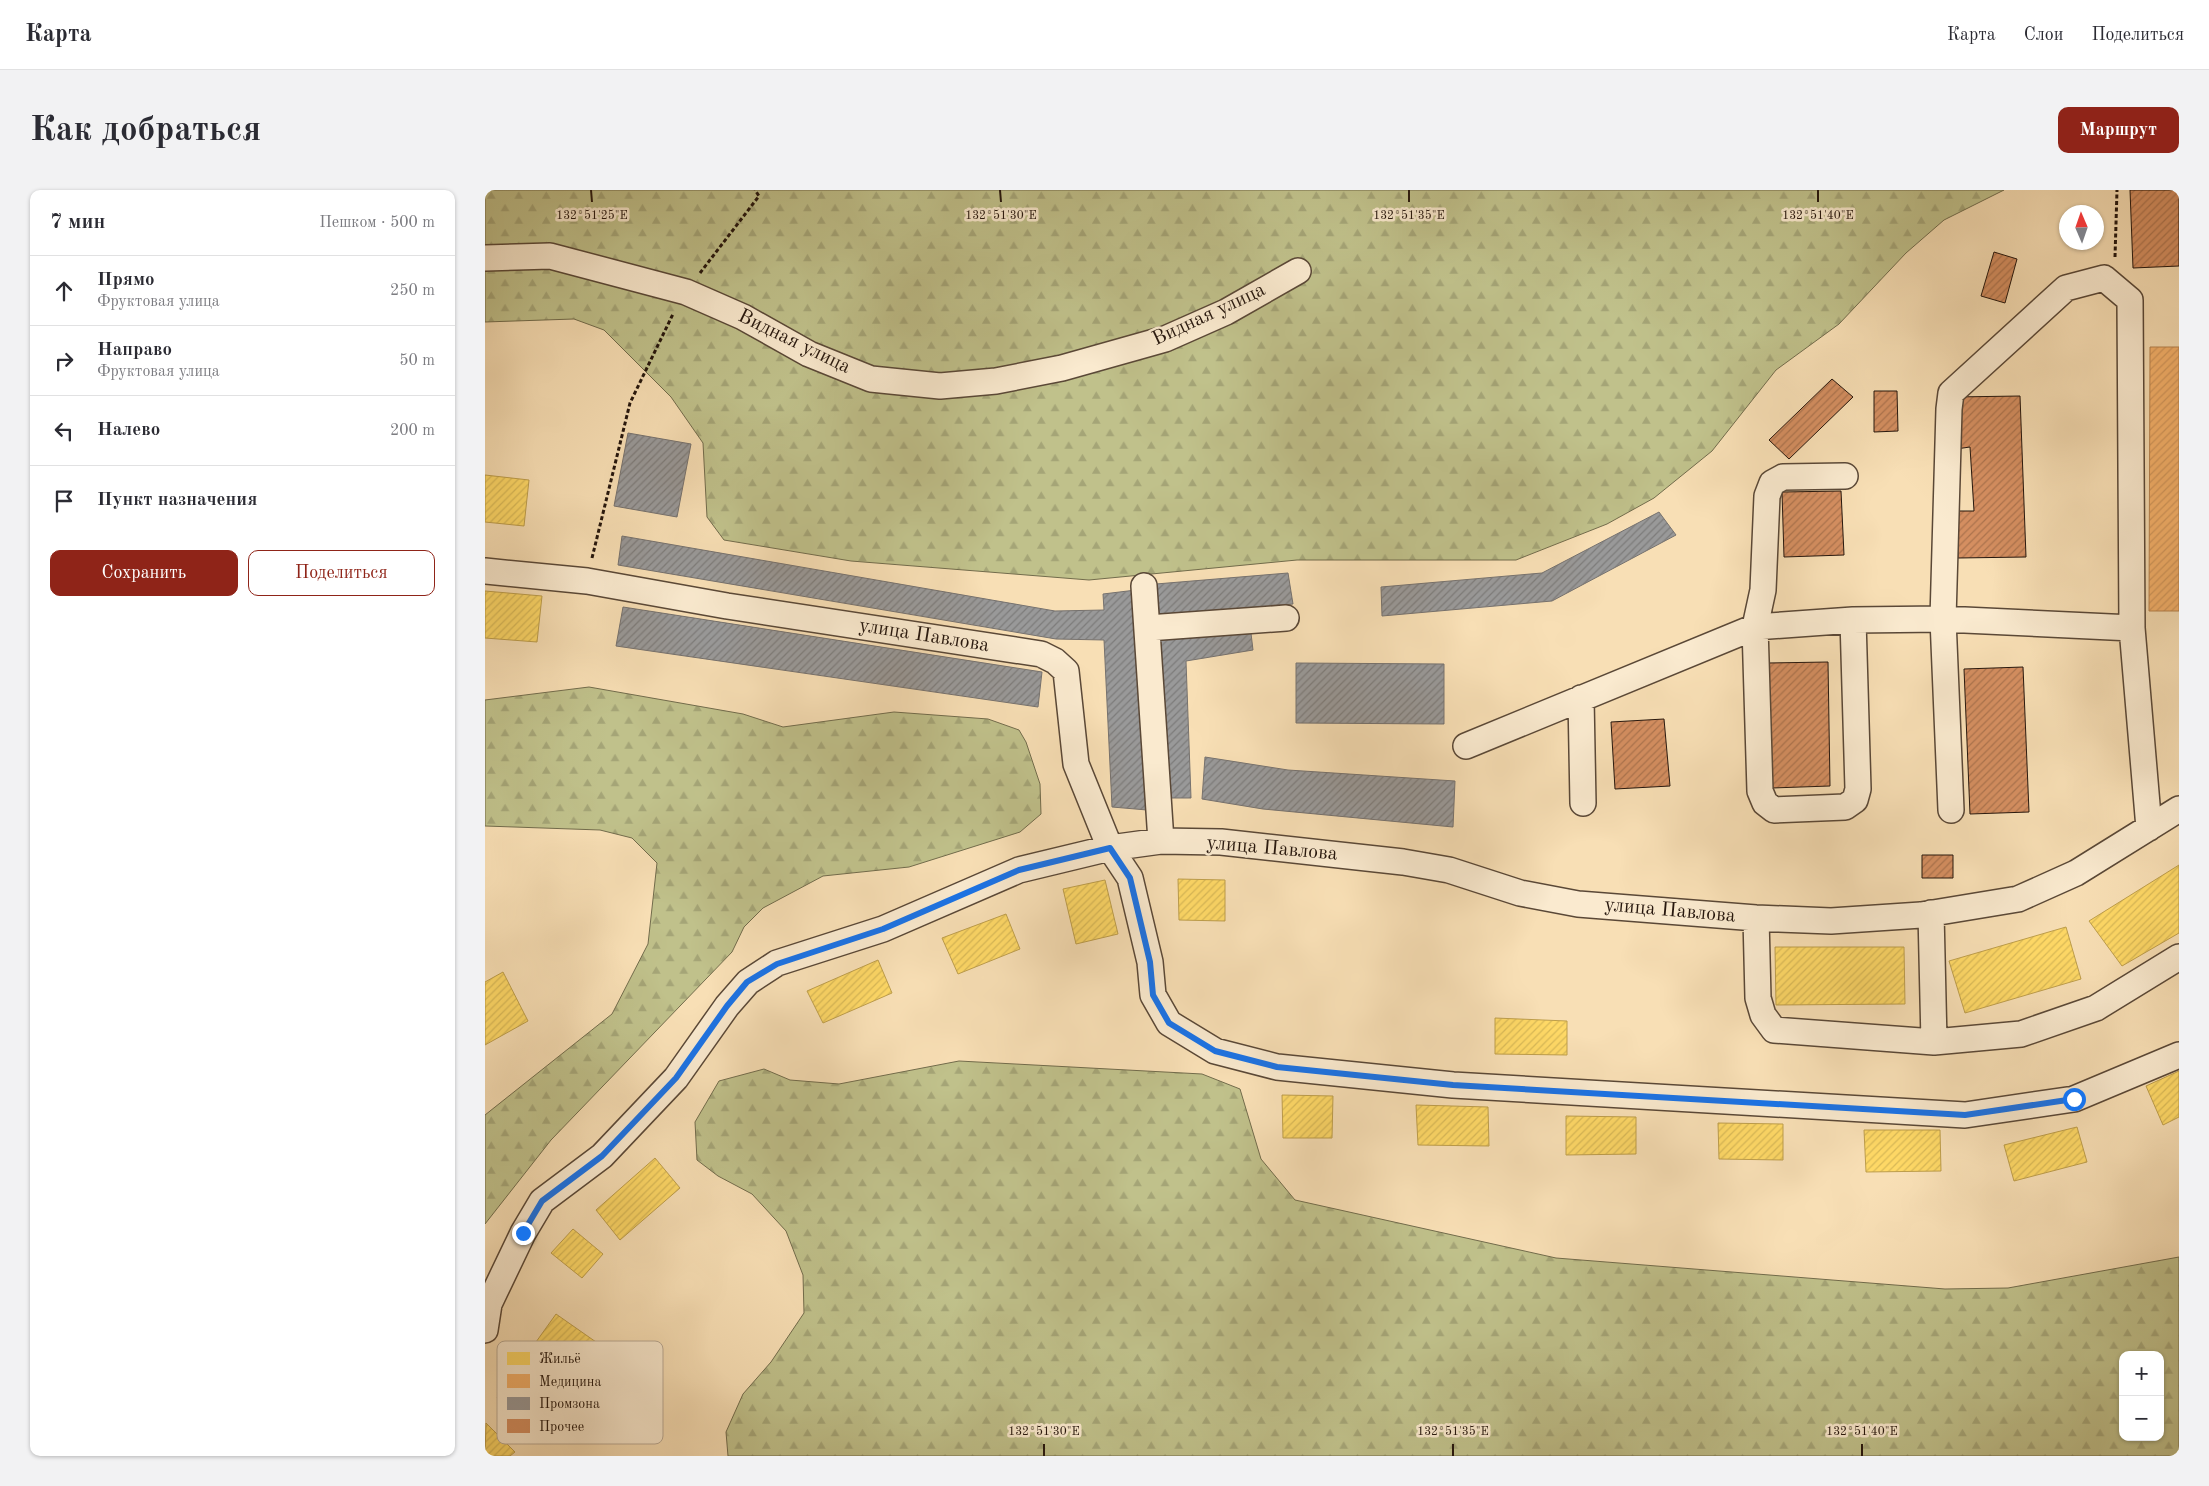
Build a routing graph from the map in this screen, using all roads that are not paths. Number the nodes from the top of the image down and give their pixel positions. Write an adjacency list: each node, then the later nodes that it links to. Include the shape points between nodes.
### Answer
1 (485, 258): 2 (street, Видная улица, via 550,256 686,292 743,317 809,354 871,379 939,386 996,381 1062,368 1165,339 1226,312)
2 (1298, 271)
3 (1845, 476): 9 (street, via 1783,477 1773,483 1767,496 1763,590)
4 (485, 571): 19 (street, улица Павлова, via 587,581 1041,654 1066,671 1076,764)
5 (1144, 586): 10 (street)
6 (1287, 618): 10 (street)
7 (1943, 619): 8 (street); 11 (street); 11 (street, via 1951,393 2067,288 2104,278 2130,300); 16 (street)
8 (1853, 620): 9 (street); 9 (street, via 1859,789 1855,800 1845,807 1774,810 1765,803 1760,791)
9 (1755, 627): 12 (street)
10 (1148, 628): 18 (street)
11 (2132, 628): 17 (street)
12 (1581, 698): 13 (street); 14 (street)
13 (1466, 746)
14 (1583, 803)
15 (2179, 809): 17 (street, улица Павлова)
16 (1951, 810)
17 (2149, 828): 20 (street, улица Павлова, via 2076,873 2018,899)
18 (1161, 840): 19 (street, улица Павлова); 21 (street, улица Павлова, via 1221,842 1403,862 1449,870 1520,893 1577,904)
19 (1110, 848): 24 (street, via 1130,878 1150,962 1153,995 1169,1023 1215,1051 1277,1067 1453,1085 1965,1115 2074,1099); 25 (street, via 1019,870 883,929 777,964 747,982 676,1078 602,1156 542,1201 489,1304)
20 (1931, 913): 21 (street, улица Павлова, via 1831,921); 23 (street)
21 (1756, 918): 23 (street, via 1758,998 1763,1015 1775,1030)
22 (2179, 957): 23 (street, via 2088,1011 2021,1034)
23 (1935, 1042)
24 (2179, 1055)
25 (485, 1330)

